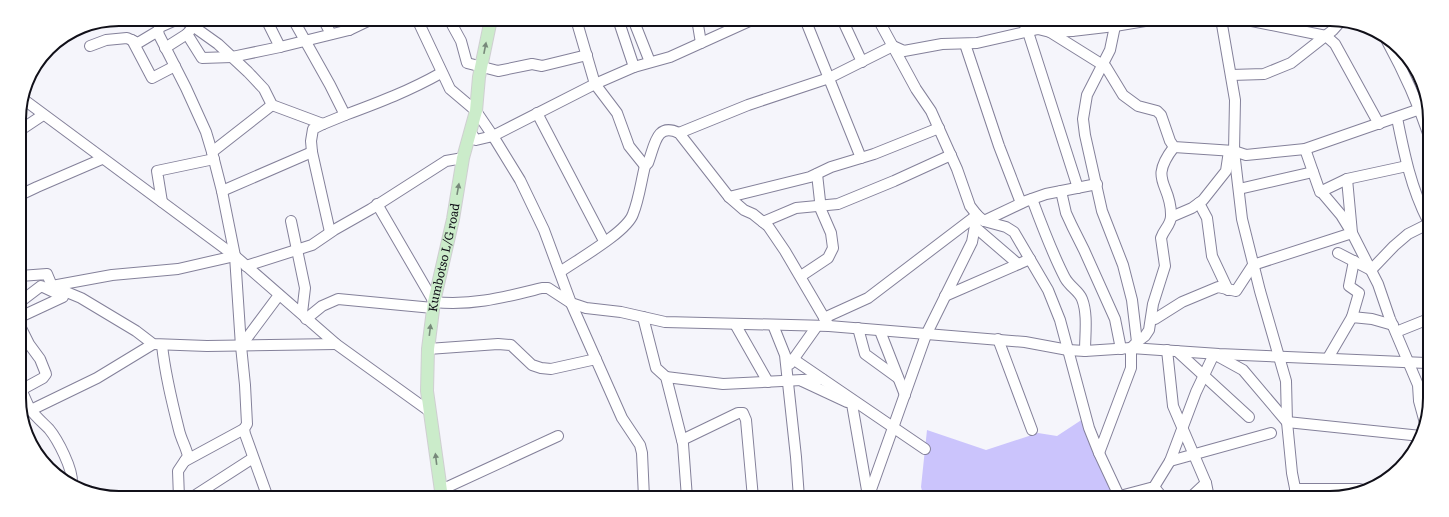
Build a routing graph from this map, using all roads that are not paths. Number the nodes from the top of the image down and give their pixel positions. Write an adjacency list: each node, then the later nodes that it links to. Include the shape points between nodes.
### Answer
1 (164, 26): 27 (street)
2 (187, 26): 28 (street)
3 (270, 26): 40 (street)
4 (297, 26): 35 (street)
5 (327, 26): 32 (street)
6 (347, 26): 26 (street)
7 (357, 26): 26 (street)
8 (420, 26): 51 (street)
9 (453, 26): 50 (street, via 461,41 467,64)
10 (490, 26): 50 (main road, Kumbotso L/G road, one-way to 10)
11 (578, 26): 43 (street)
12 (620, 26): 49 (street)
13 (636, 26): 45 (street)
14 (698, 26): 36 (street)
15 (734, 26): 36 (street)
16 (808, 26): 53 (street)
17 (845, 26): 46 (street)
18 (882, 26): 39 (street)
19 (1025, 26): 30 (street)
20 (1070, 26): 29 (street)
21 (1097, 26): 29 (street)
22 (1116, 26): 47 (street, via 1110,50)
23 (1223, 26): 52 (street)
24 (1277, 26): 33 (street)
25 (1336, 26): 33 (street)
26 (349, 30): 32 (street)
27 (158, 31): 34 (street, via 138,43); 41 (street)
28 (190, 31): 41 (street); 44 (street, via 218,44); 44 (street, via 202,58)
29 (1072, 31): 31 (street)
30 (1028, 32): 31 (street, via 1038,29); 37 (street); 86 (street)
31 (1050, 32): 47 (street)
32 (331, 34): 35 (street)
33 (1326, 36): 52 (street, via 1291,63 1264,74); 65 (street, via 1335,44)
34 (132, 40): 38 (street, via 106,40); 48 (street, via 152,78)
35 (305, 41): 40 (street); 62 (street)
36 (701, 43): 45 (street, via 670,57)
37 (965, 44): 39 (street, via 942,44 904,50); 95 (street, via 999,146)
38 (90, 46)
39 (893, 46): 46 (street); 67 (street)
40 (280, 47): 44 (street)
41 (165, 48): 48 (street)
42 (1391, 49): 56 (street)
43 (587, 55): 50 (street, via 542,66 532,64 498,71); 54 (street)
44 (232, 57): 57 (street, via 264,89)
45 (650, 62): 49 (street)
46 (862, 62): 53 (street)
47 (1102, 64): 71 (street, via 1123,95 1138,106 1157,111 1161,115); 85 (street, via 1087,95 1083,119)
48 (175, 66): 75 (street, via 206,132)
49 (634, 67): 54 (street)
50 (481, 68): 59 (main road, Kumbotso L/G road)
51 (442, 72): 59 (street, via 450,89); 62 (street, via 414,88)
52 (1231, 75): 73 (street, via 1235,100)
53 (829, 78): 69 (street, via 748,105); 79 (street)
54 (595, 84): 60 (street); 80 (street, via 617,113 629,146)
55 (28, 103): 61 (street)
56 (1421, 103)
57 (272, 104): 64 (street); 75 (street)
58 (1422, 109): 63 (street)
59 (476, 111): 68 (main road, Kumbotso L/G road); 70 (street)
60 (537, 113): 70 (street); 108 (street)
61 (43, 115): 66 (street); 77 (street)
62 (345, 115): 64 (street)
63 (1397, 118): 65 (street); 81 (street)
64 (323, 124): 74 (street, via 313,129)
65 (1379, 124): 72 (street)
66 (26, 126)
67 (939, 128): 76 (street); 79 (street)
68 (471, 133): 70 (street, via 476,140); 78 (main road, Kumbotso L/G road)
69 (679, 133): 80 (street, via 671,130 662,131); 92 (street)
70 (493, 136): 118 (street, via 534,208)
71 (1174, 146): 73 (street); 100 (street, via 1162,164 1161,175)
72 (1305, 149): 73 (street, via 1246,155); 82 (street)
73 (1231, 151): 87 (street); 96 (street, via 1226,171)
74 (312, 152): 88 (street); 106 (street)
75 (213, 155): 88 (street); 94 (street, via 157,171)
76 (951, 155): 98 (street, via 838,204); 101 (street, via 970,206)
77 (102, 158): 90 (street); 94 (street)
78 (463, 158): 97 (street, via 446,161); 127 (main road, Kumbotso L/G road, one-way to 78)
79 (861, 158): 83 (street, via 831,167)
80 (645, 166): 108 (street, via 633,214 628,222)
81 (1407, 166): 84 (street); 99 (street)
82 (1313, 172): 87 (street); 91 (street)
83 (818, 174): 92 (street); 98 (street)
84 (1347, 179): 91 (street); 107 (street)
85 (1097, 184): 86 (street); 147 (street, via 1102,211 1123,265 1132,300)
86 (1078, 188): 89 (street)
87 (1239, 189): 115 (street, via 1242,219)
88 (222, 191): 111 (street)
89 (1061, 191): 93 (street); 147 (street, via 1066,213 1114,319)
90 (26, 192)
91 (1320, 192): 107 (street, via 1341,215)
92 (729, 197): 103 (street)
93 (1032, 199): 95 (street); 151 (street, via 1064,276 1082,298 1085,310)
94 (162, 202): 111 (street)
95 (1022, 203): 101 (street)
96 (1199, 203): 100 (street); 122 (street, via 1207,218 1212,256)
97 (377, 204): 106 (street); 127 (street)
98 (820, 205): 103 (street, via 796,208); 120 (street, via 832,234 834,248 828,258)
99 (1423, 213)
100 (1171, 217): 147 (street, via 1161,238 1165,266 1153,304 1149,330 1145,336)
101 (980, 218): 105 (street); 112 (street, via 1011,229); 134 (street, via 868,298)
102 (291, 221): 109 (street)
103 (763, 222): 120 (street)
104 (1423, 226): 117 (street, via 1408,234)
105 (975, 227): 114 (street); 124 (street, via 972,242)
106 (330, 232): 109 (street, via 312,245)
107 (1352, 232): 115 (street); 117 (street)
108 (604, 242): 118 (street)
109 (297, 250): 116 (street); 129 (street, via 305,288)
110 (1338, 253): 113 (street)
111 (235, 256): 116 (street); 121 (street, via 178,269 112,275); 146 (street)
112 (1030, 259): 114 (street); 149 (street, via 1048,290)
113 (1354, 261): 117 (street); 131 (street, via 1349,286 1359,292)
114 (1018, 264): 124 (street)
115 (1253, 265): 122 (street, via 1236,292); 153 (street)
116 (246, 266): 123 (street)
117 (1371, 270): 139 (street)
118 (560, 272): 126 (street)
119 (26, 274): 121 (street, via 47,274)
120 (801, 276): 134 (street)
121 (52, 286): 144 (street, via 81,298)
122 (1228, 290): 132 (street, via 1218,287 1182,302)
123 (279, 295): 129 (street); 146 (street)
124 (945, 296): 141 (street)
125 (26, 297): 128 (street, via 41,286 63,297)
126 (571, 304): 127 (street, via 554,291 542,288 496,300); 130 (street); 155 (street)
127 (434, 305): 129 (street, via 338,299); 148 (main road, Kumbotso L/G road, one-way to 127)
128 (26, 313)
129 (304, 316): 145 (street)
130 (643, 317): 135 (street, via 665,322); 161 (street, via 656,368)
131 (1352, 317): 139 (street, via 1372,318); 154 (street)
132 (1155, 319)
133 (1423, 321): 139 (street)
134 (827, 322): 137 (street); 138 (street)
135 (735, 324): 136 (street); 166 (street)
136 (773, 325): 137 (street); 159 (street, via 785,355)
137 (817, 326): 156 (street)
138 (858, 328): 140 (street); 162 (street, via 865,354)
139 (1394, 328): 157 (street)
140 (880, 331): 141 (street); 162 (street)
141 (926, 335): 143 (street); 168 (street)
142 (26, 338): 167 (street, via 40,359 46,374)
143 (999, 339): 149 (street); 180 (street)
144 (158, 344): 146 (street); 171 (street, via 97,378); 189 (street, via 179,432 188,456)
145 (336, 344): 146 (street); 172 (street)
146 (241, 346): 178 (street, via 247,424)
147 (1130, 346): 150 (street); 151 (street); 186 (street, via 1131,368)
148 (428, 349): 155 (street, via 498,344 511,346 532,365 551,369); 172 (main road, Kumbotso L/G road)
149 (1068, 350): 151 (street); 186 (street, via 1089,428)
150 (1172, 350): 152 (street); 160 (street); 179 (street, via 1173,406)
151 (1085, 351)
152 (1214, 354): 153 (street); 160 (street); 176 (street, via 1243,370)
153 (1279, 356): 154 (street); 176 (street, via 1286,382)
154 (1328, 358): 157 (street)
155 (596, 359): 200 (street, via 622,418 640,445)
156 (793, 359): 159 (street); 163 (street)
157 (1408, 362): 158 (street); 173 (street, via 1418,385)
158 (1423, 363)
159 (786, 369): 164 (street)
160 (1204, 376): 175 (street); 179 (street)
161 (666, 377): 166 (street, via 723,384); 184 (street)
162 (898, 378): 168 (street)
163 (822, 379): 165 (street); 174 (street)
164 (788, 380): 165 (street); 166 (street); 203 (street)
165 (800, 380): 170 (street)
166 (768, 382)
167 (26, 387)
168 (905, 395): 177 (street)
169 (26, 400): 171 (street)
170 (852, 404): 174 (street); 204 (street)
171 (31, 410): 191 (street, via 50,431 70,468)
172 (429, 411): 198 (main road, Kumbotso L/G road, one-way to 172)
173 (1422, 412)
174 (878, 417): 177 (street)
175 (1249, 417)
176 (1287, 422): 182 (street); 211 (street)
177 (893, 428): 185 (street); 205 (street)
178 (244, 429): 188 (street); 189 (street)
179 (1182, 429): 187 (street); 190 (street)
180 (1032, 430)
181 (1271, 433): 187 (street)
182 (1415, 435)
183 (558, 436): 199 (street)
184 (682, 440): 201 (street); 202 (street, via 738,413 743,413 746,420)
185 (925, 449)
186 (1099, 454): 206 (street)
187 (1193, 455): 190 (street); 192 (street)
188 (253, 458): 196 (street); 197 (street)
189 (185, 461): 195 (street, via 178,471)
190 (1170, 461): 193 (street)
191 (72, 478)
192 (1206, 483): 209 (street); 210 (street)
193 (1154, 487): 207 (street); 208 (street)
194 (1341, 490): 212 (street)
195 (179, 491)
196 (201, 491)
197 (265, 491)
198 (442, 491)
199 (448, 491)
200 (644, 491)
201 (686, 491)
202 (752, 491)
203 (798, 491)
204 (867, 491)
205 (870, 491)
206 (1117, 491)
207 (1140, 491)
208 (1157, 491)
209 (1197, 491)
210 (1208, 491)
211 (1296, 491)
212 (1328, 491)

